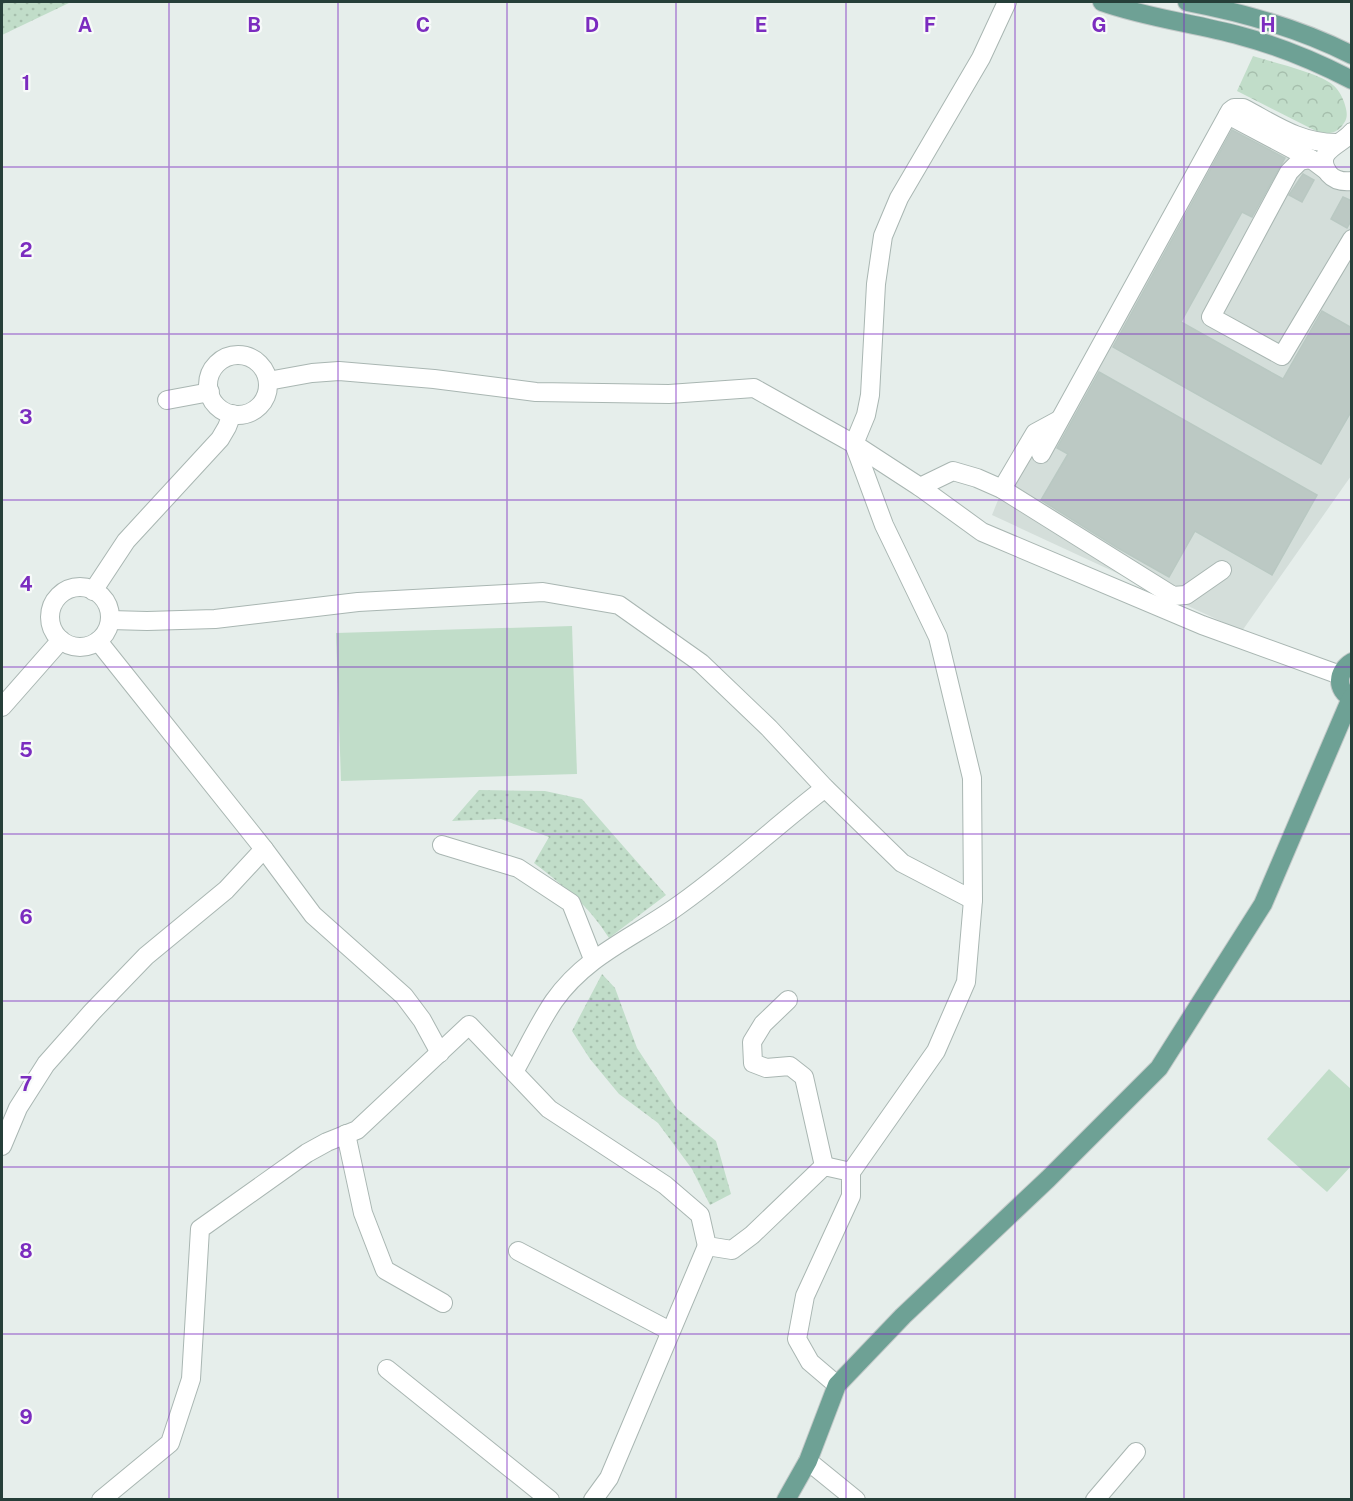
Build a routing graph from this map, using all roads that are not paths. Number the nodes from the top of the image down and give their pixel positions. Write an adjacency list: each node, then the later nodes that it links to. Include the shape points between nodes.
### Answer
1 (1007, 2): 4 (street)
2 (1102, 2): 6 (main road, via 1265,43)
3 (1187, 2): 5 (main road, via 1296,29)
4 (1000, 10): 18 (street, via 981,58 909,179 887,226 878,266 870,395)
5 (1352, 55)
6 (1352, 80)
7 (1228, 116): 8 (street, via 1234,108 1243,108 1309,141); 9 (street); 17 (street)
8 (1345, 140): 10 (street, via 1327,152)
9 (1311, 159): 10 (street); 12 (street, via 1300,161 1288,172 1211,317 1282,356)
10 (1327, 171): 11 (street, via 1336,180)
11 (1351, 181)
12 (1352, 239)
13 (268, 381): 14 (street, via 257,361 248,356 229,356 213,368); 16 (street, via 266,398 260,406 252,412); 18 (street, via 339,371 536,392 669,394 754,388)
14 (210, 392): 15 (street); 16 (street, via 216,404)
15 (167, 400)
16 (232, 414): 23 (street, via 220,439 126,541)
17 (1061, 419): 19 (street); 21 (street, via 1035,433)
18 (854, 444): 20 (street); 33 (street, via 884,525 938,637 972,778)
19 (1041, 454)
20 (920, 487): 21 (street, via 953,471); 27 (street, via 982,532 1202,625)
21 (1002, 489): 22 (street, via 1173,596 1186,595)
22 (1222, 570)
23 (93, 591): 24 (street, via 105,601); 25 (street, via 70,589 55,600 50,619)
24 (110, 620): 26 (street); 30 (street, via 215,619 358,602 543,592 619,605 700,663 770,728)
25 (61, 640): 26 (street, via 84,647); 29 (street)
26 (98, 641): 32 (street)
27 (1346, 668): 28 (main road, via 1340,685)
28 (1351, 698): 47 (main road, via 1263,904 1159,1068)
29 (2, 707)
30 (825, 788): 33 (street, via 902,863); 34 (street, via 681,904)
31 (442, 845): 34 (street, via 518,868 571,903)
32 (264, 849): 36 (street, via 313,915 404,996); 39 (street, via 226,890 146,956 46,1064 18,1108)
33 (973, 900): 41 (street, via 966,982 930,1060)
34 (593, 959): 37 (street, via 555,1000)
35 (788, 1000): 40 (street, via 763,1024 752,1042 753,1063 765,1068 790,1066 804,1077)
36 (440, 1053): 37 (street, via 469,1025); 38 (street, via 357,1130)
37 (514, 1072): 42 (street, via 549,1109 665,1185 700,1215)
38 (346, 1134): 44 (street, via 363,1213 385,1270); 50 (street, via 307,1153 200,1228 191,1380 170,1443)
39 (2, 1146)
40 (824, 1166): 41 (street); 42 (street, via 732,1250)
41 (851, 1172): 47 (street, via 851,1196 805,1296 797,1339 810,1362)
42 (707, 1246): 45 (street)
43 (518, 1251): 45 (street)
44 (443, 1303)
45 (670, 1331): 52 (street, via 609,1478)
46 (387, 1370): 51 (street)
47 (837, 1384): 49 (main road)
48 (1136, 1452): 55 (street)
49 (808, 1461): 53 (main road); 54 (street)
50 (101, 1500)
51 (550, 1500)
52 (593, 1500)
53 (786, 1500)
54 (856, 1500)
55 (1095, 1500)

